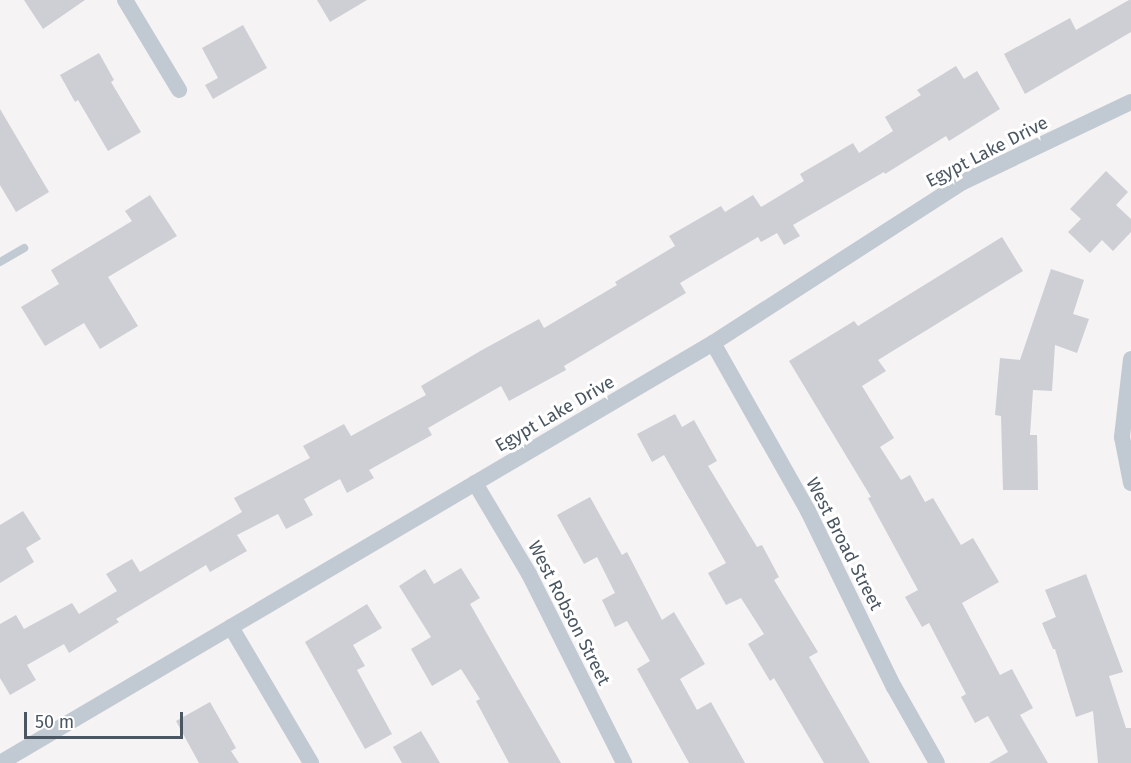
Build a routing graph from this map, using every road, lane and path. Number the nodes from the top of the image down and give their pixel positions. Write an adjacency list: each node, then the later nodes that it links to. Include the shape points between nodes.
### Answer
1 (125, 0): 2 (street)
2 (179, 90)
3 (1131, 102): 6 (street, Egypt Lake Drive, via 963,182)
4 (24, 248): 5 (lane)
5 (0, 262)
6 (713, 343): 8 (street, Egypt Lake Drive); 14 (street, West Broad Street, via 808,511 894,687)
7 (1131, 359): 9 (street, via 1122,437)
8 (475, 483): 10 (street, Egypt Lake Drive); 13 (street, West Robson Street, via 529,574)
9 (1131, 483)
10 (231, 627): 11 (street, Egypt Lake Drive); 12 (street)
11 (0, 763)
12 (311, 763)
13 (624, 763)
14 (937, 763)

